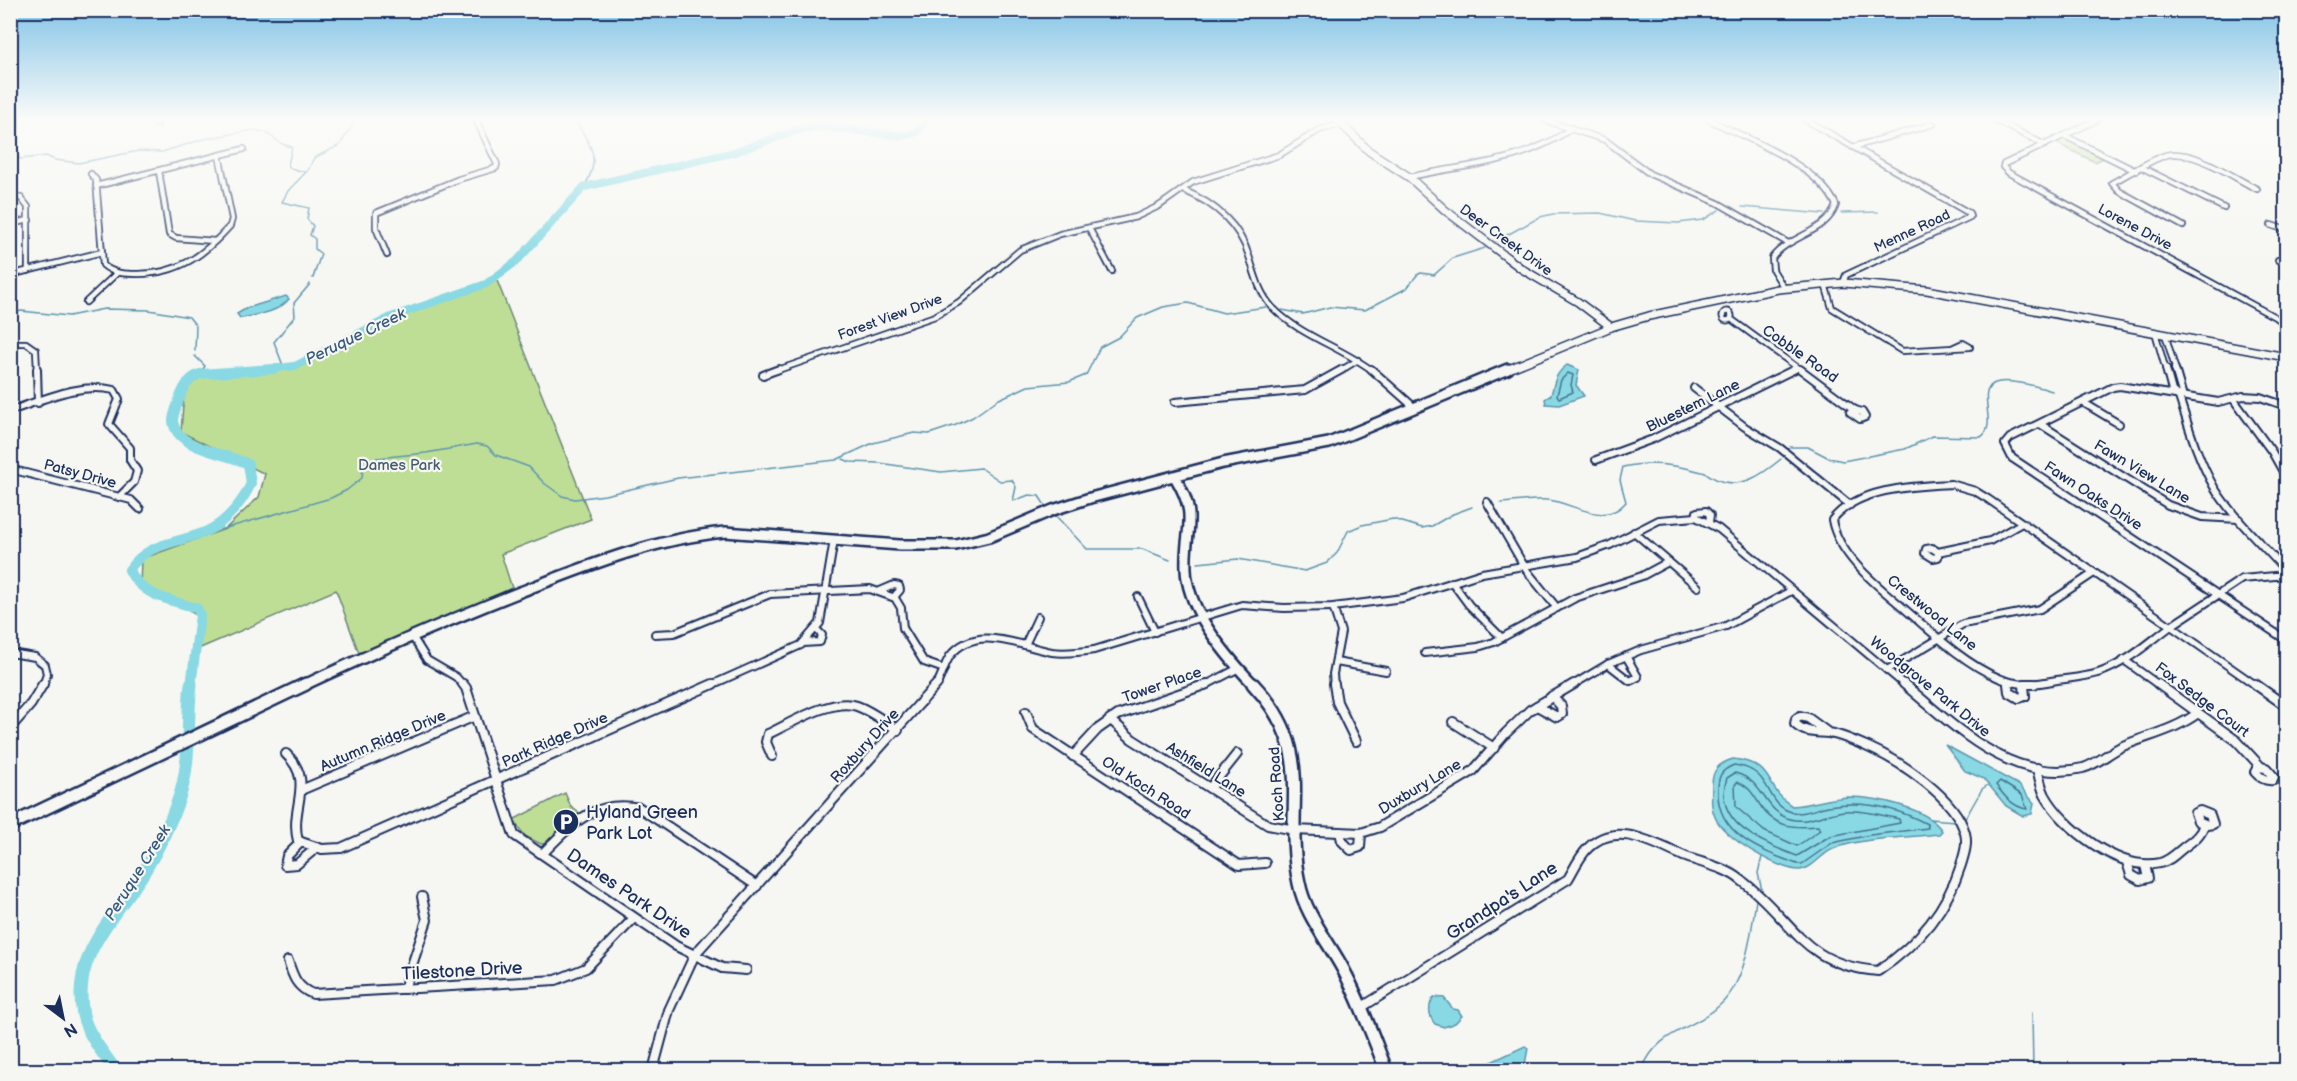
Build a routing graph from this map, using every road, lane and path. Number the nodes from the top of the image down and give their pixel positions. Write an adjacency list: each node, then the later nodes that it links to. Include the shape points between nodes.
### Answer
1 (222, 170): 27 (street, via 232,219)
2 (488, 170): 30 (street, via 376,213 376,228)
3 (1229, 170): 18 (street, Forest View Drive, via 1193,182)
4 (1400, 170): 15 (main road, Deer Creek Drive)
5 (1436, 170): 15 (street)
6 (1647, 170): 28 (street, via 1708,198)
7 (1807, 170): 28 (street, via 1828,188 1834,202 1833,214 1824,224)
8 (1894, 170): 39 (street, Menne Road, via 1970,216 1846,275)
9 (2006, 170): 44 (street, Lorene Drive)
10 (2148, 170): 20 (street)
11 (2220, 170): 17 (street)
12 (159, 171): 16 (street); 27 (street, via 169,234)
13 (2136, 171): 24 (street, via 2112,183 2113,186)
14 (91, 174): 16 (street)
15 (1410, 177): 45 (main road, Deer Creek Drive, via 1522,269)
16 (96, 186): 29 (street)
17 (2258, 189)
18 (1183, 190): 25 (street, Forest View Drive, via 1136,217); 51 (street, via 1208,202 1240,234 1261,293 1272,307 1301,329)
19 (10, 195): 21 (street, via 25,202)
20 (2224, 208)
21 (28, 220): 22 (street); 34 (street)
22 (10, 225)
23 (2271, 225): 26 (street)
24 (2183, 226)
25 (1089, 228): 35 (street); 53 (street, Forest View Drive, via 1044,239 1020,250 959,302 935,316)
26 (2286, 230)
27 (215, 241): 33 (street, via 193,262)
28 (1788, 243): 41 (street, via 1771,260 1774,274)
29 (102, 252): 34 (street); 36 (street, via 103,265)
30 (387, 255)
31 (2277, 260): 32 (street)
32 (2286, 262)
33 (179, 269): 36 (street, via 153,275); 37 (street)
34 (27, 271): 38 (street)
35 (1112, 271)
36 (117, 273): 42 (street)
37 (184, 274)
38 (10, 275)
39 (1842, 283): 40 (main road); 46 (main road, via 1926,290)
40 (1825, 284): 41 (main road); 49 (street, via 1832,308 1902,351)
41 (1784, 288): 43 (main road)
42 (86, 302)
43 (1713, 302): 45 (main road); 52 (street, Cobble Road, via 1724,312 1722,316)
44 (2286, 323)
45 (1611, 327): 62 (main road)
46 (2155, 332): 47 (main road); 55 (street, via 2172,391)
47 (2165, 334): 50 (main road); 55 (street, via 2182,393)
48 (10, 343): 58 (street, via 26,343 36,350)
49 (1952, 348)
50 (2286, 357)
51 (1358, 360): 57 (street, via 1305,390); 62 (street)
52 (1798, 368): 61 (street, Bluestem Lane); 63 (street, Cobble Road)
53 (763, 375)
54 (1694, 388): 61 (street)
55 (2179, 397): 56 (street); 59 (street, Fawn Oaks Drive, via 2127,386 2112,387); 75 (street, via 2205,470)
56 (2234, 400): 60 (street, via 2260,397); 70 (street)
57 (1175, 402)
58 (38, 403): 64 (street); 71 (street, via 92,387 114,390 118,399 109,424 129,448 137,471 134,482)
59 (2084, 403): 65 (street, Fawn Oaks Drive); 66 (street)
60 (2285, 405)
61 (1719, 407): 67 (street, Bluestem Lane, via 1653,439); 73 (street, via 1780,448)
62 (1416, 409): 69 (main road, via 1329,443 1223,463)
63 (1855, 410)
64 (10, 411)
65 (2040, 424): 75 (street, Fawn View Lane, via 2176,510 2204,518); 89 (street, Fawn Oaks Drive, via 2005,444 2012,458)
66 (2119, 424)
67 (1596, 460)
68 (10, 469): 71 (street, Patsy Drive)
69 (1175, 477): 78 (main road, via 1072,503 973,542 921,546); 94 (main road, Koch Road, via 1188,500 1191,515 1185,572)
70 (2286, 477)
71 (119, 497): 74 (street, Patsy Drive, via 131,500)
72 (1487, 502): 81 (street)
73 (1850, 505): 76 (street, Crestwood Lane, via 1880,494 1951,484 1976,491); 102 (street, Crestwood Lane, via 1834,517 1834,536 1878,587)
74 (140, 509)
75 (2238, 519): 83 (street)
76 (2022, 523): 79 (street, via 1990,541); 82 (street, Crestwood Lane)
77 (1634, 532): 80 (street); 81 (street, Woodgrove Park Drive, via 1577,557); 88 (street, Woodgrove Park Drive, via 1659,520 1696,517 1709,522)
78 (834, 540): 86 (street, Park Ridge Drive); 100 (main road, via 725,532 681,536 619,554)
79 (1938, 552)
80 (1668, 562): 85 (street); 93 (street)
81 (1524, 567): 84 (street, Woodgrove Park Drive); 93 (street, via 1534,585)
82 (2094, 573): 96 (street, Crestwood Lane); 102 (street, via 2040,609 1977,620)
83 (2286, 573): 89 (street, Crestwood Lane, via 2242,579)
84 (1452, 582): 92 (street, Woodgrove Park Drive, via 1396,599); 101 (street)
85 (1698, 587)
86 (825, 591): 87 (street); 97 (street, Park Ridge Drive, via 823,612); 99 (street, via 760,596 674,633)
87 (880, 591): 90 (street); 90 (street, via 899,586)
88 (1791, 591): 108 (street, Duxbury Lane, via 1726,626); 114 (street, Woodgrove Park Drive)
89 (2218, 594): 96 (street, Crestwood Lane); 103 (street, Fawn Oaks Drive)
90 (894, 597): 112 (street, via 902,608 903,628 924,662)
91 (1138, 597): 98 (street)
92 (1333, 607): 94 (street, Woodgrove Park Drive, via 1251,604); 110 (street, via 1341,632)
93 (1557, 608): 101 (street)
94 (1204, 616): 98 (street, Roxbury Drive); 113 (main road, Koch Road, via 1222,651)
95 (1038, 617): 105 (street)
96 (2171, 626): 109 (street, Crestwood Lane); 120 (street)
97 (816, 628): 104 (street, Park Ridge Drive); 104 (street, Park Ridge Drive, via 822,635 820,642)
98 (1155, 632): 105 (street, Roxbury Drive, via 1074,654)
99 (655, 634)
100 (412, 636): 123 (street, Dames Park Drive, via 428,660 466,688); 141 (main road)
101 (1502, 638): 107 (street, via 1478,647)
102 (1941, 638): 114 (street); 116 (street, Crestwood Lane, via 1986,672)
103 (2286, 640)
104 (803, 643): 137 (street, Park Ridge Drive)
105 (1025, 645): 112 (street, Roxbury Drive, via 999,638 974,639 953,652)
106 (10, 653): 126 (street, via 39,659 45,663 47,674 41,690)
107 (1425, 653)
108 (1626, 656): 111 (street, Duxbury Lane); 111 (street, via 1637,672 1635,680 1630,681)
109 (2124, 660): 117 (street, Crestwood Lane, via 2098,673); 122 (street, Fox Sedge Court)
110 (1336, 662): 115 (street); 129 (street, via 1333,674 1337,702)
111 (1608, 664): 118 (street, Duxbury Lane)
112 (944, 669): 127 (street, Roxbury Drive, via 931,692)
113 (1237, 669): 124 (street, Tower Place, via 1203,686); 142 (main road, Koch Road, via 1267,699 1292,746)
114 (1887, 670): 136 (street, Woodgrove Park Drive, via 1982,746)
115 (1386, 671)
116 (2007, 681): 117 (street, Crestwood Lane); 117 (street, via 2009,692 2019,698 2025,696)
117 (2024, 685)
118 (1552, 696): 119 (street, Duxbury Lane); 119 (street, via 1561,706 1562,714 1557,717)
119 (1537, 706): 130 (street, Duxbury Lane)
120 (2286, 706)
121 (1026, 712): 134 (street, Old Koch Road, via 1032,729)
122 (2198, 713): 135 (street, Fox Sedge Court, via 2237,741); 136 (street, Woodgrove Park Drive, via 2174,730 2117,749 2085,767)
123 (475, 716): 137 (street, Dames Park Drive); 139 (street, Autumn Ridge Drive)
124 (1110, 719): 134 (street, Tower Place); 138 (street, Ashfield Lane, via 1132,739)
125 (1454, 722): 130 (street)
126 (10, 728)
127 (898, 730): 133 (street, via 857,706 835,705 773,731 766,738); 151 (street, Roxbury Drive)
128 (1827, 732): 158 (street, Grandpa's Lane, via 1885,755 1934,792 1956,813 1966,832 1967,842 1950,897 1920,934 1878,971 1834,964 1808,947 1740,879 1725,870 1642,838 1612,836 1599,838 1584,850 1568,879)
129 (1356, 741)
130 (1494, 748): 144 (street, Duxbury Lane, via 1461,779 1380,827)
131 (286, 754): 139 (street, via 298,768)
132 (1237, 754): 138 (street)
133 (772, 756)
134 (1073, 756): 149 (street, Old Koch Road, via 1239,866)
135 (2261, 767)
136 (2037, 768): 148 (street, via 2045,794 2062,816 2093,843)
137 (496, 781): 146 (street, Park Ridge Drive, via 348,846); 147 (street, Dames Park Drive, via 514,835)
138 (1210, 788): 142 (street, Ashfield Lane, via 1268,825)
139 (301, 790): 145 (street, via 293,829)
140 (2204, 824): 150 (street, via 2200,834 2170,859)
141 (10, 825)
142 (1295, 830): 143 (street, Duxbury Lane); 158 (main road, Koch Road, via 1299,886)
143 (1340, 832): 144 (street, Duxbury Lane); 144 (street, Duxbury Lane, via 1342,841 1352,850 1360,847)
144 (1361, 833)
145 (301, 842): 146 (street); 146 (street, Park Ridge Drive, via 287,856 285,866 297,864)
146 (315, 849)
147 (542, 854): 151 (street, via 586,813 623,804 640,808); 153 (street, Dames Park Drive)
148 (2127, 862): 150 (street); 150 (street, via 2131,875 2140,880 2148,878)
149 (1264, 863)
150 (2145, 865)
151 (757, 886): 154 (street, Roxbury Drive)
152 (422, 897): 157 (street, via 428,920)
153 (634, 918): 154 (street, Dames Park Drive); 157 (street, Tilestone Drive, via 586,968 556,980)
154 (695, 954): 156 (street, Dames Park Drive, via 722,968); 159 (street, Roxbury Drive, via 670,1001)
155 (288, 961): 157 (street, Tilestone Drive, via 293,981 313,994)
156 (746, 970)
157 (404, 989)
158 (1362, 1007): 160 (main road, Koch Road)
159 (653, 1071)
160 (1386, 1071)

